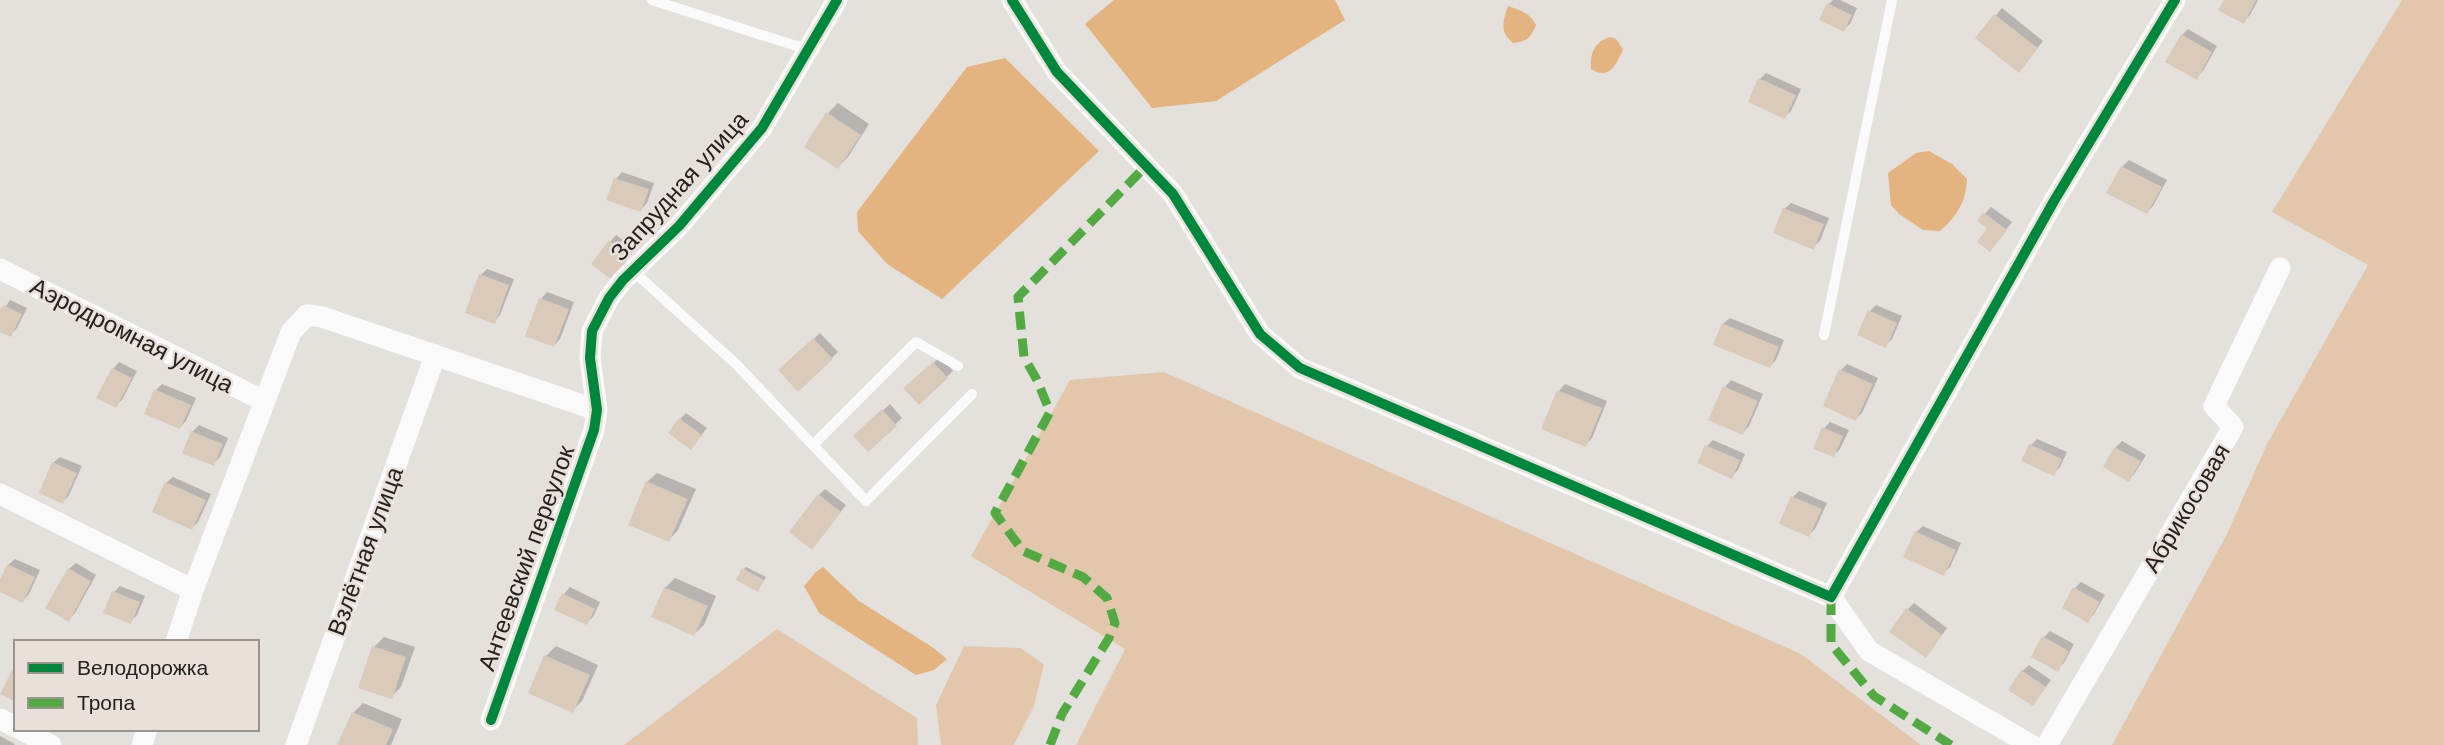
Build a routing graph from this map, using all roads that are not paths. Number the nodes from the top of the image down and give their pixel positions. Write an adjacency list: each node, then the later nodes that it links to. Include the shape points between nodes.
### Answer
1 (652, 0): 6 (lane)
2 (837, 0): 6 (street, Запрудная улица)
3 (1012, 0): 19 (street, via 1057,72 1173,194 1260,334 1300,368)
4 (1892, 0): 10 (lane)
5 (2175, 0): 19 (street, via 2054,201)
6 (809, 50): 9 (street, Запрудная улица, via 762,128 679,226)
7 (2280, 268): 26 (street, Абрикосовая, via 2214,406 2233,427)
8 (0, 269): 14 (street, Аэродромная улица)
9 (633, 271): 15 (street, Запрудная улица, via 609,298 592,331 590,358); 16 (lane, via 736,365)
10 (1824, 335)
11 (435, 356): 14 (street, via 307,315 291,332); 15 (street); 24 (street, Взлётная улица)
12 (958, 366): 16 (lane, via 916,342)
13 (972, 394): 16 (lane, via 866,501)
14 (264, 401): 18 (street)
15 (597, 410): 21 (street, Антеевский переулок, via 594,430)
16 (813, 445)
17 (0, 494): 18 (street)
18 (192, 590): 20 (street)
19 (1831, 597): 25 (street, via 1869,651)
20 (177, 640)
21 (491, 720)
22 (24, 731): 23 (street)
23 (51, 745)
24 (296, 745)
25 (2031, 745)
26 (2047, 745)

